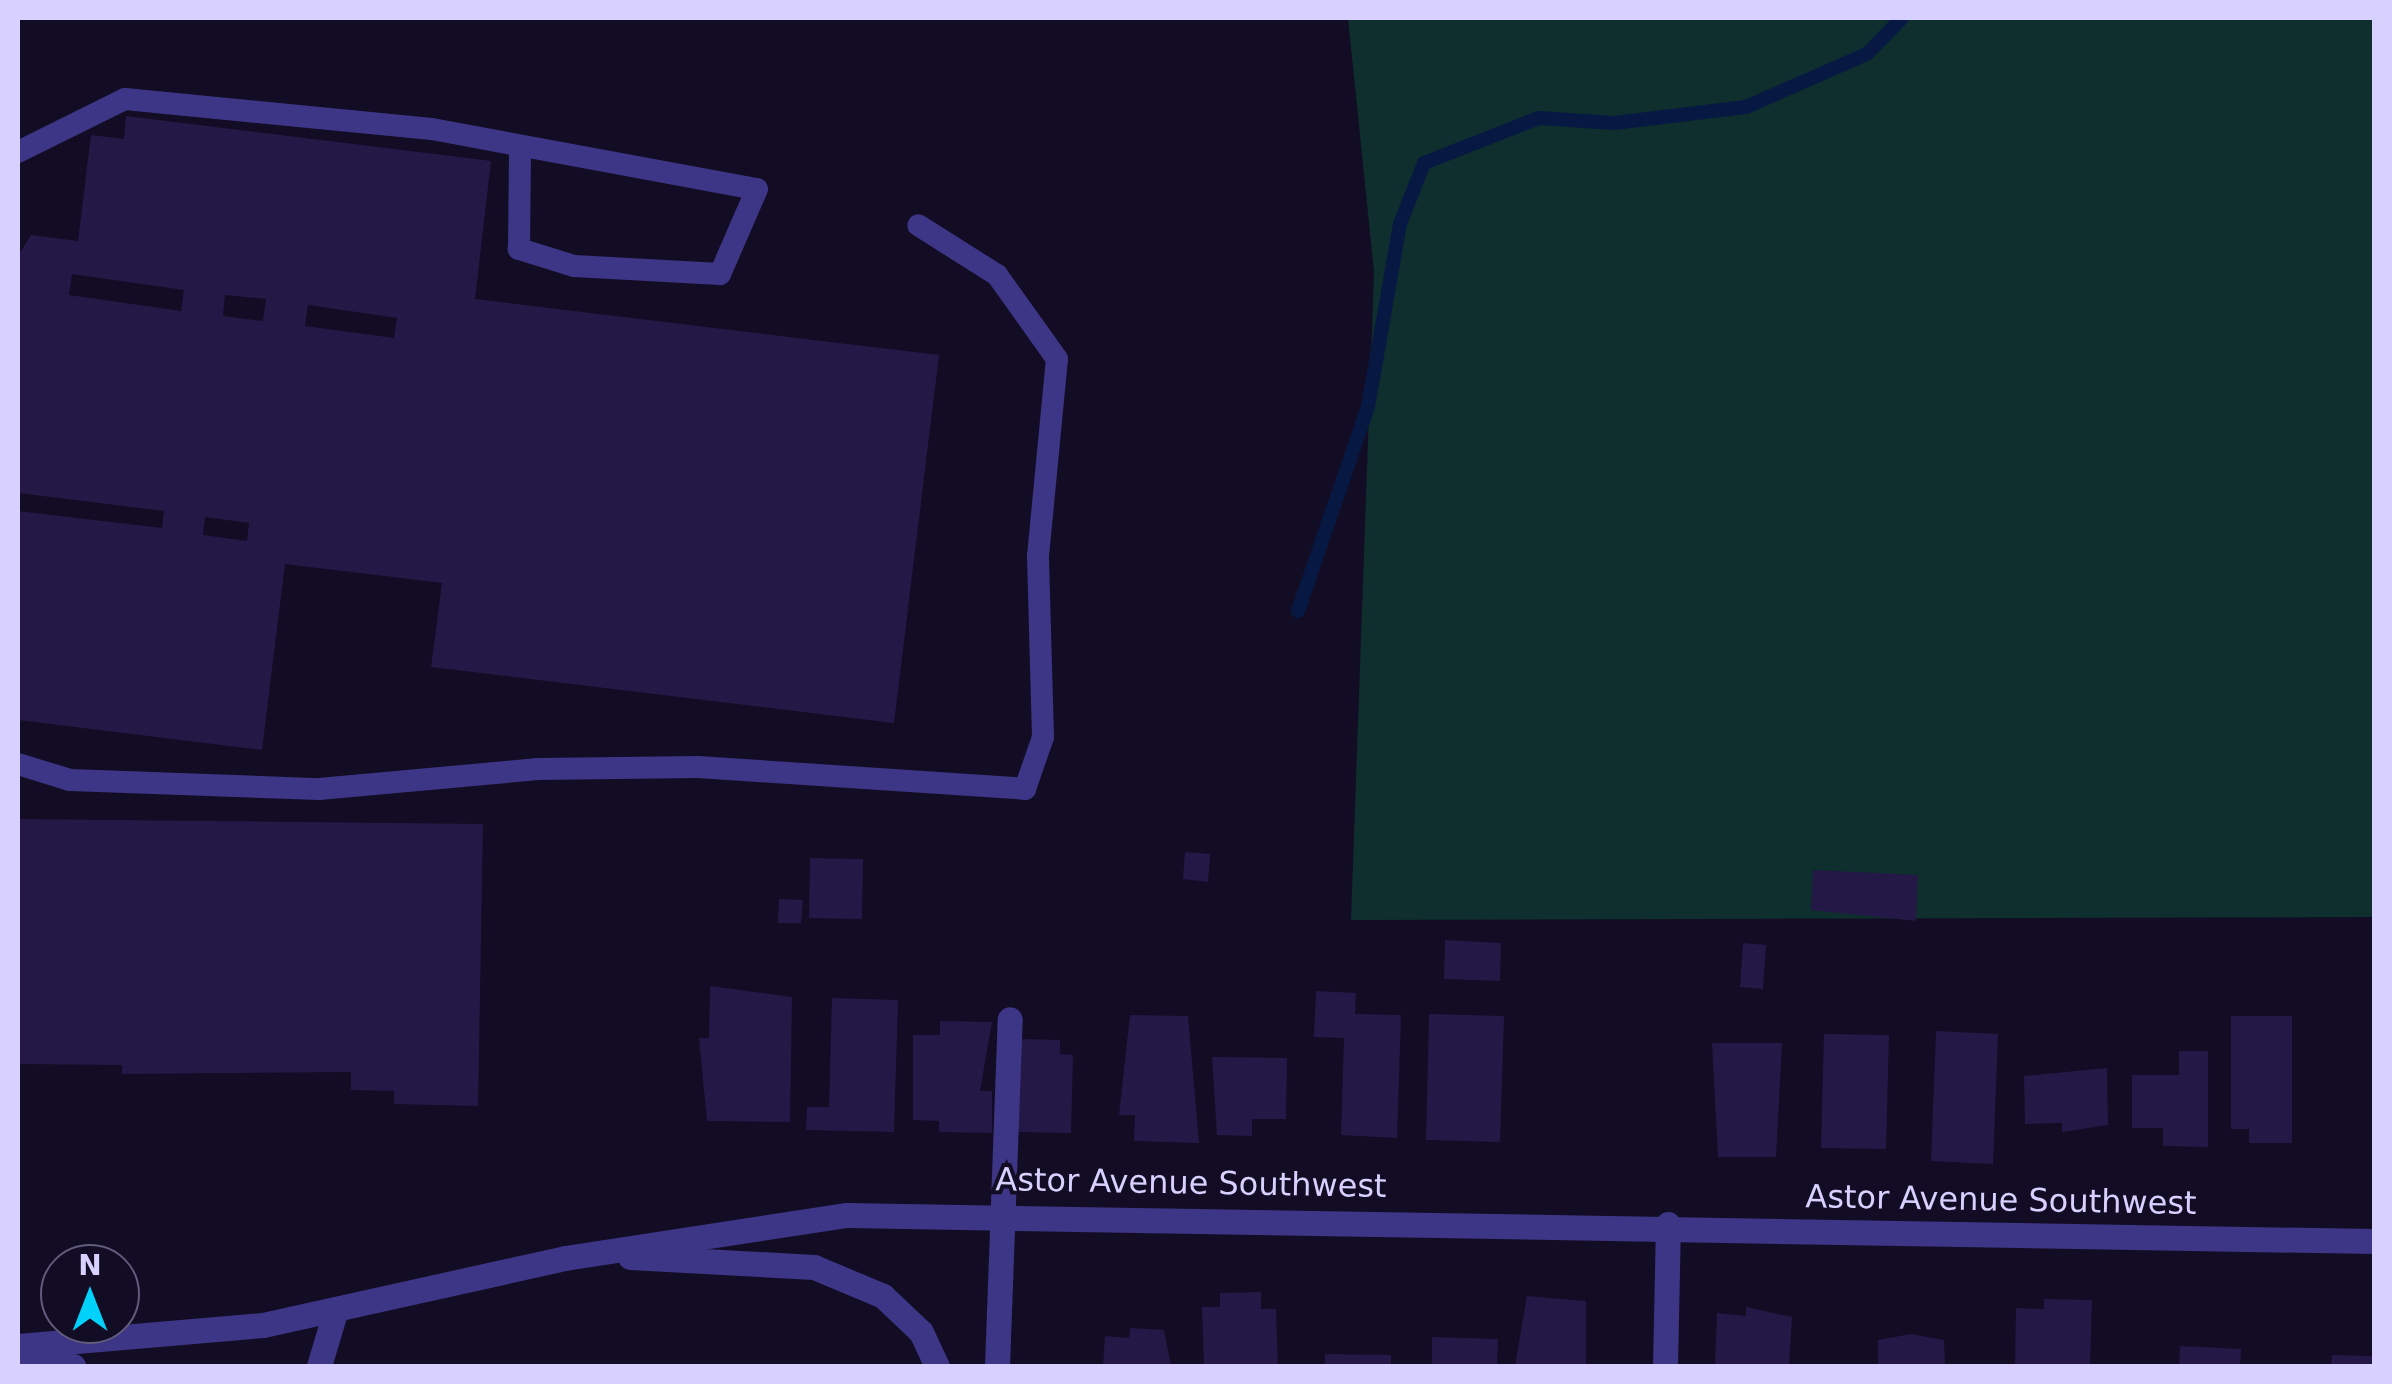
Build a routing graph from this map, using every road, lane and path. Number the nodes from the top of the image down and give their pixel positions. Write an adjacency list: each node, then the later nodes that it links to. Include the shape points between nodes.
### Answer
1 (520, 147): 1 (lane, via 584,160 757,189 720,274 574,266 518,249); 2 (lane, via 432,129 125,99)
2 (18, 152)
3 (918, 225): 4 (lane, via 997,275 1057,359 1038,556 1042,736 1025,789 698,767 538,769 319,789 70,780)
4 (18, 764)
5 (1010, 1019): 6 (street)
6 (1003, 1211): 7 (street, Astor Avenue Southwest); 9 (street, Astor Avenue Southwest, via 847,1215); 15 (street)
7 (1668, 1224): 8 (street, Astor Avenue Southwest); 16 (street)
8 (2374, 1240)
9 (565, 1258): 10 (street, Astor Avenue Southwest); 14 (street, via 699,1255 814,1267 883,1296 922,1332)
10 (336, 1309): 11 (street, Astor Avenue Southwest, via 263,1325); 13 (street)
11 (18, 1349): 12 (street)
12 (73, 1366)
13 (319, 1366)
14 (936, 1366)
15 (997, 1366)
16 (1665, 1366)

